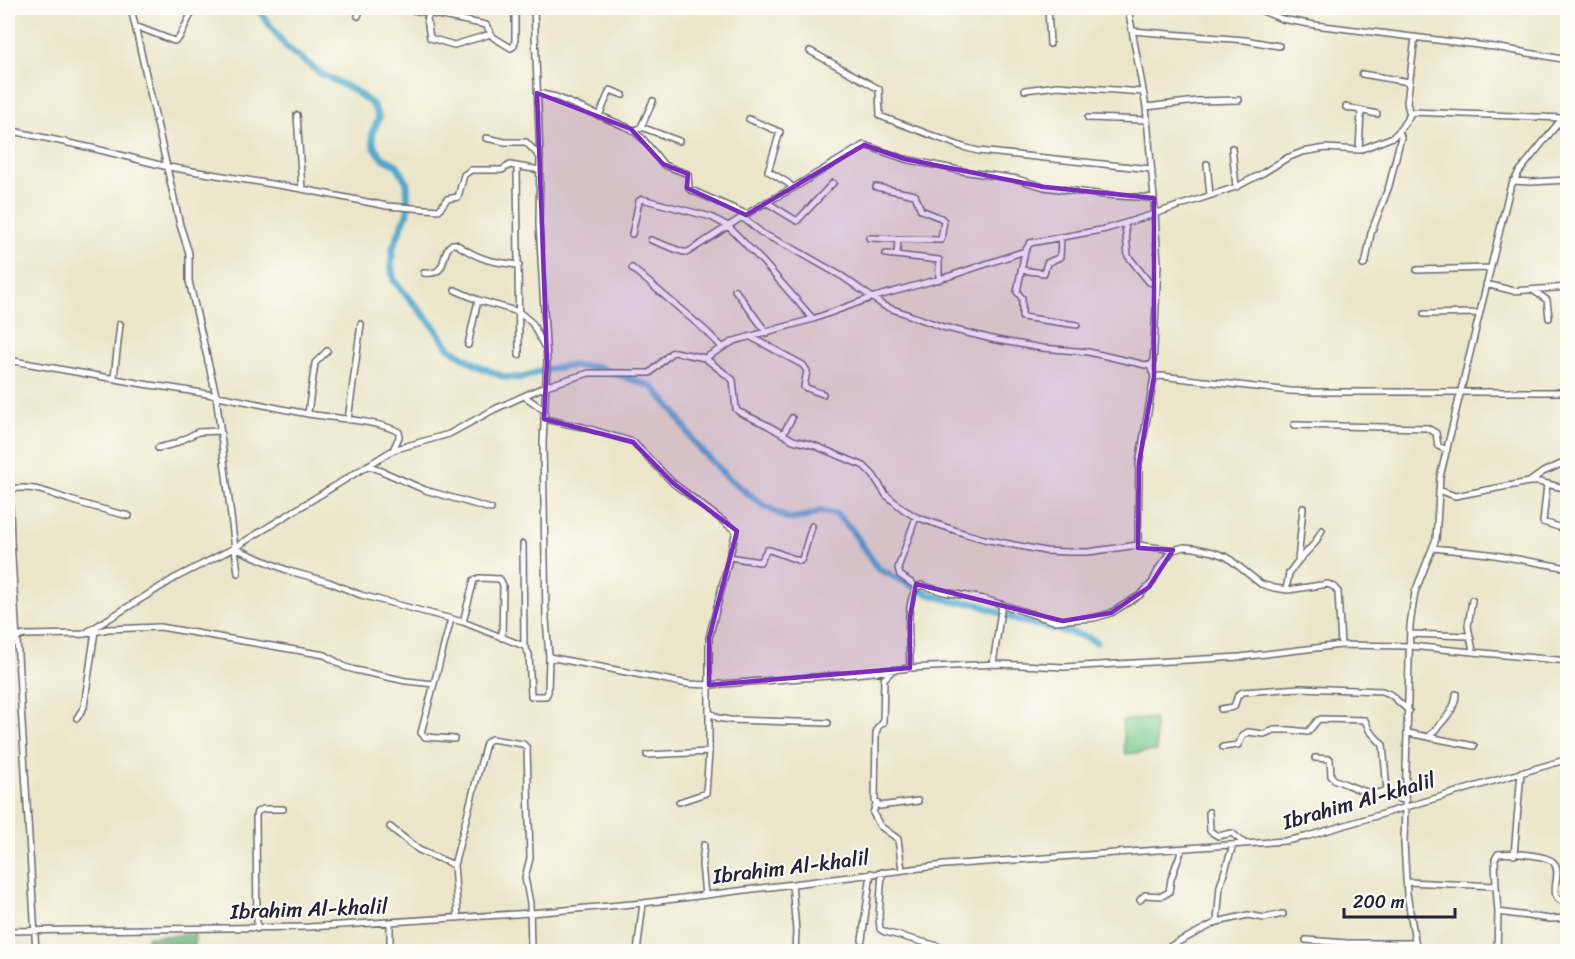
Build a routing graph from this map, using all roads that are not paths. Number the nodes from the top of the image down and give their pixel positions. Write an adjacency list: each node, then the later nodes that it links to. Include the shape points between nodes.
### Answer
1 (131, 8): 12 (street)
2 (361, 8): 11 (street)
3 (404, 8): 9 (street)
4 (515, 8): 14 (street, via 514,46 508,47)
5 (534, 8): 24 (street)
6 (1048, 8): 16 (street)
7 (1128, 8): 13 (street)
8 (1255, 8): 15 (street, via 1282,19 1315,25)
9 (432, 11): 14 (street, via 486,24); 14 (street, via 427,20 430,38 454,45)
10 (191, 14): 12 (street, via 174,41)
11 (358, 16)
12 (135, 26): 50 (street)
13 (1132, 31): 17 (street); 23 (street)
14 (491, 34)
15 (1415, 37): 19 (street); 21 (street)
16 (1050, 44)
17 (1280, 46)
18 (810, 51): 51 (street, via 879,89 880,116 963,147)
19 (1568, 60)
20 (1362, 74): 21 (street)
21 (1409, 82): 33 (street)
22 (1025, 90): 23 (street, via 1058,86)
23 (1143, 92): 28 (street)
24 (537, 93): 35 (street); 47 (street)
25 (623, 95): 35 (street, via 610,91)
26 (1239, 100): 28 (street)
27 (653, 102): 39 (street)
28 (1146, 107): 38 (street)
29 (1346, 107): 30 (street)
30 (1361, 111): 31 (street); 46 (street)
31 (1377, 114)
32 (297, 115): 59 (street)
33 (1410, 115): 34 (street, via 1416,111); 42 (street)
34 (1566, 115): 54 (street)
35 (599, 116): 41 (street)
36 (1088, 118): 38 (street)
37 (748, 119): 57 (street, via 780,132 768,171)
38 (1147, 120): 51 (street)
39 (641, 127): 41 (street); 44 (street)
40 (8, 130): 50 (street)
41 (634, 131): 64 (street, via 664,165 688,174 689,189)
42 (1399, 131): 46 (street); 76 (street, via 1401,137 1389,186 1373,225)
43 (486, 138): 47 (street, via 526,142)
44 (679, 141)
45 (1232, 148): 56 (street)
46 (1359, 150): 56 (street, via 1326,148 1302,152)
47 (540, 158): 52 (street)
48 (1207, 164): 60 (street)
49 (517, 166): 52 (street); 59 (street, via 468,171 458,197 447,199 438,210 387,206); 75 (street)
50 (168, 167): 59 (street); 115 (street)
51 (1151, 169): 61 (street)
52 (540, 170): 103 (street)
53 (1568, 180): 54 (street)
54 (1513, 181): 78 (street)
55 (833, 183): 62 (street, via 797,221)
56 (1236, 187): 60 (street)
57 (793, 188): 61 (street, via 864,145 905,159 1044,187); 62 (street)
58 (876, 188): 70 (street, via 915,195 921,210 944,221 941,240)
59 (302, 189)
60 (1210, 195): 63 (street)
61 (1154, 198): 63 (street)
62 (766, 202): 64 (street)
63 (1154, 214): 65 (street); 83 (street)
64 (744, 216): 66 (street); 89 (street, via 763,234 843,277)
65 (1125, 224): 68 (street); 83 (street, via 1128,256 1149,282)
66 (728, 226): 67 (street, via 711,217 642,199); 71 (street, via 686,252); 95 (street)
67 (632, 234)
68 (1061, 237): 72 (street, via 1030,243); 79 (street, via 1060,257 1047,263 1044,273)
69 (869, 238): 70 (street)
70 (898, 239): 74 (street)
71 (651, 240)
72 (1025, 251): 79 (street); 82 (street)
73 (886, 254): 74 (street)
74 (897, 254): 82 (street, via 939,260)
75 (519, 265): 81 (street, via 477,258 452,244 439,270); 91 (street)
76 (1363, 265)
77 (632, 268): 102 (street)
78 (1490, 268): 80 (street); 84 (street)
79 (1021, 270): 98 (street, via 1017,292 1022,298 1022,317)
80 (1417, 270)
81 (424, 273)
82 (939, 280): 89 (street)
83 (1156, 284): 108 (street, via 1154,359)
84 (1486, 284): 88 (street); 92 (street)
85 (1568, 287): 88 (street)
86 (455, 290): 90 (street)
87 (735, 290): 99 (street)
88 (1533, 291): 94 (street, via 1547,300)
89 (871, 298): 95 (street); 108 (street, via 961,332 1025,345 1088,351)
90 (478, 300): 91 (street); 101 (street)
91 (519, 312): 103 (street, via 532,323); 105 (street)
92 (1479, 313): 93 (street); 112 (street)
93 (1424, 314)
94 (1549, 318)
95 (813, 319): 99 (street)
96 (120, 324): 110 (street)
97 (361, 324): 121 (street)
98 (1077, 325)
99 (767, 333): 100 (street)
100 (752, 337): 102 (street); 114 (street, via 803,365 807,371 804,387)
101 (468, 345)
102 (722, 347): 106 (street)
103 (546, 350): 111 (street)
104 (327, 351): 118 (street, via 315,363)
105 (519, 355)
106 (705, 358): 111 (street, via 675,352 650,373 589,373); 124 (street, via 733,380 738,412)
107 (8, 360): 110 (street)
108 (1150, 366): 109 (street)
109 (1154, 377): 112 (street, via 1290,391); 145 (street, via 1139,463)
110 (114, 378): 115 (street)
111 (546, 386): 116 (street); 117 (street)
112 (1460, 392): 113 (street); 128 (street)
113 (1568, 392)
114 (823, 394)
115 (216, 395): 118 (street); 123 (street)
116 (524, 396): 117 (street); 127 (street, via 449,434)
117 (544, 410): 120 (street)
118 (308, 413): 121 (street)
119 (792, 418): 124 (street)
120 (544, 419): 149 (street, via 633,442 674,483 736,531); 169 (street)
121 (348, 420): 127 (street, via 397,430)
122 (1294, 425): 128 (street, via 1427,428 1436,433 1438,446)
123 (220, 431): 126 (street, via 198,432); 146 (street)
124 (783, 434): 139 (street, via 864,466 886,495)
125 (8, 448): 133 (street)
126 (158, 448)
127 (393, 450): 130 (street)
128 (1446, 450): 135 (street)
129 (1568, 461): 131 (street)
130 (368, 465): 137 (street, via 425,490); 146 (street)
131 (1529, 482): 132 (street); 135 (street, via 1455,496)
132 (1547, 484): 134 (street); 142 (street, via 1543,522)
133 (10, 489): 138 (street, via 50,492); 143 (street)
134 (1568, 489)
135 (1439, 490): 147 (street)
136 (1303, 508): 150 (street)
137 (491, 509)
138 (129, 516)
139 (916, 517): 145 (street, via 984,539 1045,551 1088,552); 153 (street, via 898,568 900,575)
140 (812, 526): 149 (street, via 800,561 770,549 760,562)
141 (1322, 530): 150 (street)
142 (1568, 530)
143 (9, 540): 163 (street)
144 (523, 544): 166 (street)
145 (1138, 545): 148 (street)
146 (234, 548): 152 (street); 157 (street, via 361,595); 160 (street)
147 (1433, 548): 151 (street); 161 (street, via 1415,592)
148 (1173, 550): 154 (street, via 1184,547 1213,552 1237,564 1261,584); 156 (street, via 1149,587 1111,613 1063,621)
149 (729, 557): 175 (street, via 709,638)
150 (1298, 561): 154 (street, via 1289,573)
151 (1568, 568)
152 (238, 573)
153 (917, 587): 156 (street); 172 (street, via 910,617)
154 (1286, 590): 165 (street, via 1334,586 1338,592)
155 (1472, 600): 162 (street)
156 (1002, 604): 171 (street)
157 (451, 619): 158 (street); 174 (street)
158 (463, 622): 164 (street); 164 (street, via 474,580 500,579)
159 (95, 631): 160 (street); 174 (street, via 180,629 326,655 355,670); 180 (street, via 84,707)
160 (84, 633): 163 (street)
161 (1410, 634): 162 (street); 167 (street)
162 (1469, 636): 168 (street)
163 (17, 637): 226 (street)
164 (502, 638): 166 (street)
165 (1341, 645): 167 (street); 171 (street, via 1133,664)
166 (524, 646): 169 (street, via 529,654 531,696 546,696 548,692)
167 (1410, 646): 168 (street); 178 (street)
168 (1473, 651): 170 (street)
169 (549, 657): 175 (street)
170 (1568, 661)
171 (993, 664): 172 (street)
172 (910, 668): 173 (street)
173 (893, 670): 175 (street); 196 (street, via 884,679 883,723 876,734)
174 (434, 684): 184 (street, via 421,733 425,737)
175 (709, 685): 179 (street)
176 (1456, 694): 183 (street, via 1452,710)
177 (1221, 709): 178 (street, via 1234,707 1243,692 1325,688 1386,692)
178 (1409, 711): 182 (street)
179 (709, 712): 181 (street, via 730,720); 187 (street)
180 (77, 718)
181 (828, 723)
182 (1408, 733): 183 (street); 193 (street)
183 (1429, 736): 185 (street)
184 (453, 739)
185 (1474, 746)
186 (1223, 747): 192 (street, via 1238,745 1248,732 1308,732 1322,719 1365,720 1383,744)
187 (709, 752): 188 (street); 195 (street, via 706,793)
188 (647, 755)
189 (1315, 758): 192 (street, via 1330,759 1335,780 1364,792)
190 (1568, 759): 191 (street, Ibrahim Al-khalil)
191 (1521, 772): 197 (street, Ibrahim Al-khalil); 205 (street)
192 (1387, 790): 193 (street)
193 (1406, 800): 197 (street)
194 (918, 801): 196 (street)
195 (679, 802)
196 (876, 804): 207 (street, via 873,813 880,826 898,839)
197 (1405, 808): 201 (street, Ibrahim Al-khalil, via 1305,837); 210 (street)
198 (283, 809): 224 (street, via 263,809 256,816)
199 (1209, 812): 201 (street, via 1210,831 1218,836 1232,833)
200 (390, 827): 206 (street, via 419,850)
201 (1245, 844): 203 (street, Ibrahim Al-khalil)
202 (704, 845): 213 (street)
203 (1233, 845): 204 (street, Ibrahim Al-khalil); 222 (street, via 1220,886)
204 (1182, 849): 207 (street, Ibrahim Al-khalil); 214 (street, via 1168,892 1162,896 1145,895)
205 (1514, 855): 212 (street, via 1495,856); 216 (street, via 1547,858 1554,863 1554,891 1561,902)
206 (454, 865): 218 (street, via 486,743 491,739 523,744 527,748 530,858 525,878); 220 (street)
207 (902, 870): 208 (street, Ibrahim Al-khalil)
208 (882, 872): 209 (street, Ibrahim Al-khalil); 235 (street, via 880,928 938,946)
209 (871, 873): 211 (street, Ibrahim Al-khalil); 227 (street)
210 (1407, 882): 212 (street); 229 (street)
211 (792, 884): 213 (street, Ibrahim Al-khalil); 234 (street)
212 (1496, 886): 217 (street)
213 (705, 895): 215 (street, Ibrahim Al-khalil)
214 (1140, 900)
215 (643, 903): 218 (street, Ibrahim Al-khalil); 233 (street)
216 (1568, 903)
217 (1498, 912): 221 (street); 238 (street)
218 (531, 913): 220 (street, Ibrahim Al-khalil); 232 (street)
219 (1283, 914): 222 (street)
220 (458, 918): 223 (street, Ibrahim Al-khalil)
221 (1568, 918)
222 (1217, 921): 236 (street)
223 (390, 922): 224 (street, Ibrahim Al-khalil); 231 (street)
224 (257, 929): 226 (street, Ibrahim Al-khalil)
225 (8, 931): 226 (street, Ibrahim Al-khalil)
226 (35, 931): 230 (street)
227 (862, 940)
228 (1306, 940): 229 (street)
229 (1415, 943): 237 (street)
230 (36, 951)
231 (390, 951)
232 (531, 951)
233 (638, 951)
234 (795, 951)
235 (939, 951)
236 (1159, 951)
237 (1417, 951)
238 (1497, 951)

